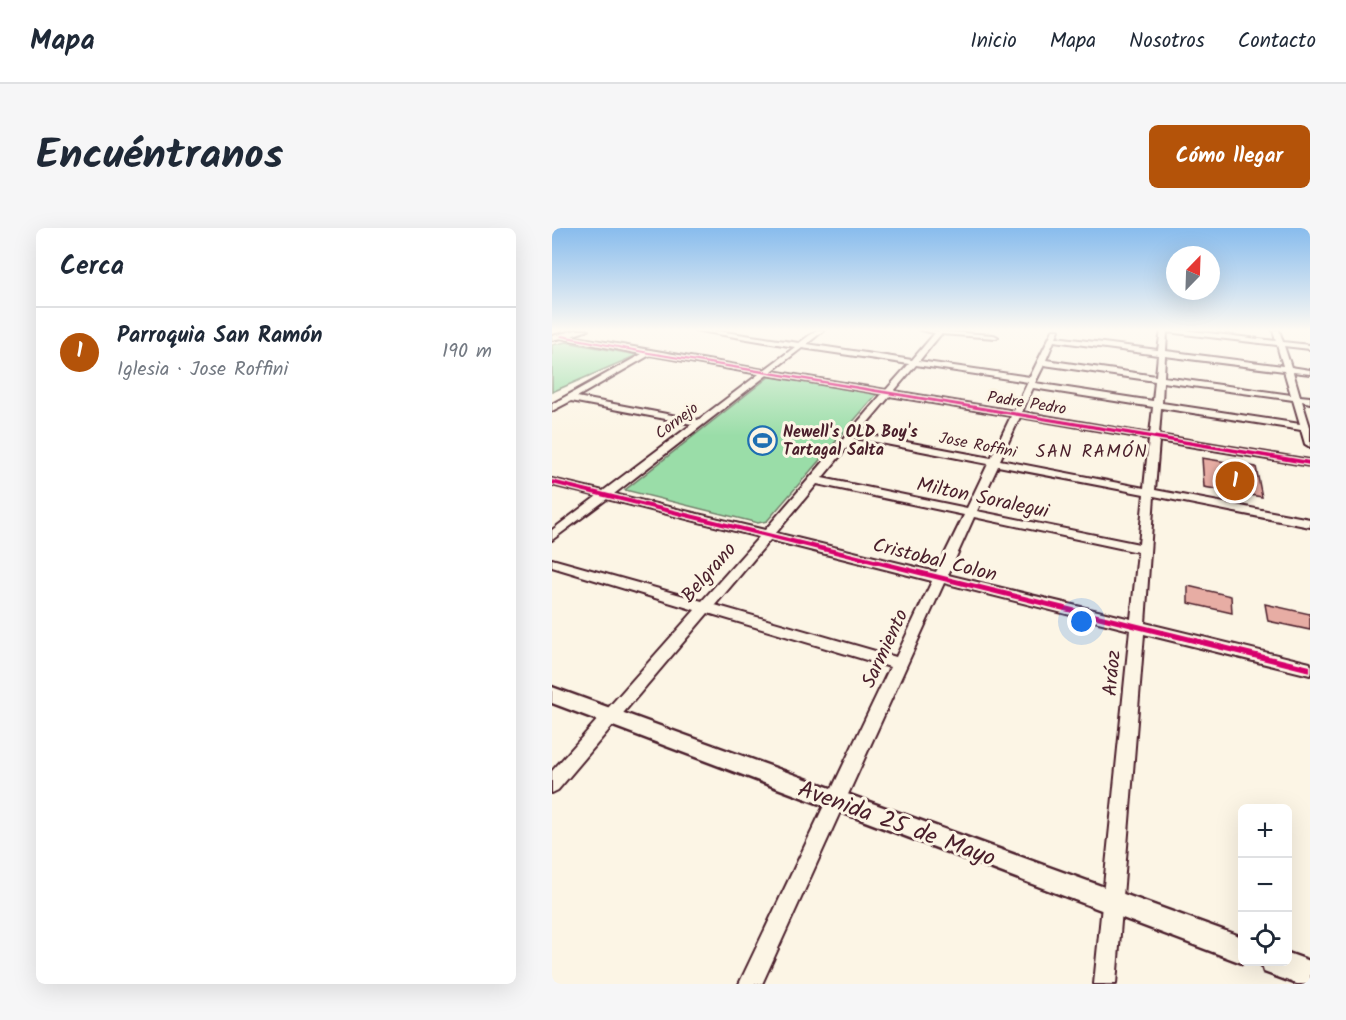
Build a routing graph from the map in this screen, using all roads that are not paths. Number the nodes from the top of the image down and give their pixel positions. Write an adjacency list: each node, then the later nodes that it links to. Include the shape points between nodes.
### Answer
1 (627, 365): 17 (street)
2 (725, 365): 12 (street, Padre Pedro)
3 (775, 365): 12 (street, Cornejo)
4 (911, 365): 16 (street, Belgrano)
5 (932, 365): 15 (street)
6 (1039, 365): 15 (street, Sarmiento)
7 (1065, 365): 14 (street)
8 (1160, 365): 14 (street, Aráoz)
9 (1258, 365): 11 (street)
10 (1286, 365): 11 (street)
11 (1287, 369): 13 (street); 18 (street)
12 (766, 372): 16 (street, Padre Pedro); 23 (street, Cornejo)
13 (1310, 372)
14 (1159, 378): 18 (street); 20 (street, Aráoz)
15 (1031, 383): 20 (street); 22 (street, Sarmiento)
16 (889, 393): 22 (street, Padre Pedro); 25 (street, Belgrano)
17 (568, 398): 21 (street); 23 (street)
18 (1296, 398): 19 (street); 24 (street)
19 (1310, 400)
20 (1157, 404): 24 (street); 26 (street, Aráoz)
21 (552, 408)
22 (1017, 414): 26 (street, Padre Pedro); 28 (street, Sarmiento)
23 (700, 423): 33 (street, Cornejo)
24 (1308, 429): 27 (street)
25 (853, 435): 28 (street, Jose Roffini); 30 (street, Belgrano)
26 (1154, 437): 29 (street, Padre Pedro); 32 (street, Aráoz)
27 (1310, 444)
28 (994, 462): 32 (street, Jose Roffini); 34 (street, Sarmiento)
29 (1310, 463)
30 (815, 480): 34 (street, Milton Soralegui); 36 (street, Belgrano)
31 (552, 482): 33 (street, Cristobal Colon)
32 (1149, 492): 35 (street, Jose Roffini); 38 (street, Aráoz)
33 (605, 494): 36 (street, Cristobal Colon); 37 (street, Cornejo)
34 (970, 513): 38 (street, Milton Soralegui); 40 (street, Sarmiento)
35 (1310, 524)
36 (768, 535): 40 (street, Cristobal Colon); 41 (street, Belgrano)
37 (552, 536)
38 (1143, 549): 42 (street, Aráoz)
39 (552, 563): 41 (street)
40 (941, 577): 42 (street, Cristobal Colon); 43 (street, Sarmiento)
41 (706, 608): 43 (street); 46 (street, Belgrano)
42 (1137, 625): 44 (street, Cristobal Colon); 49 (street, Aráoz)
43 (900, 664): 48 (street, Sarmiento)
44 (1310, 669)
45 (552, 695): 46 (main road, Avenida 25 de Mayo)
46 (610, 716): 47 (street, Belgrano); 48 (main road, Avenida 25 de Mayo)
47 (552, 784)
48 (836, 800): 49 (main road, Avenida 25 de Mayo); 53 (street, Sarmiento)
49 (1112, 902): 50 (main road, Avenida 25 de Mayo); 54 (street, Aráoz)
50 (1238, 949)
51 (1285, 966): 52 (main road)
52 (1310, 975)
53 (750, 984)
54 (1105, 984)

